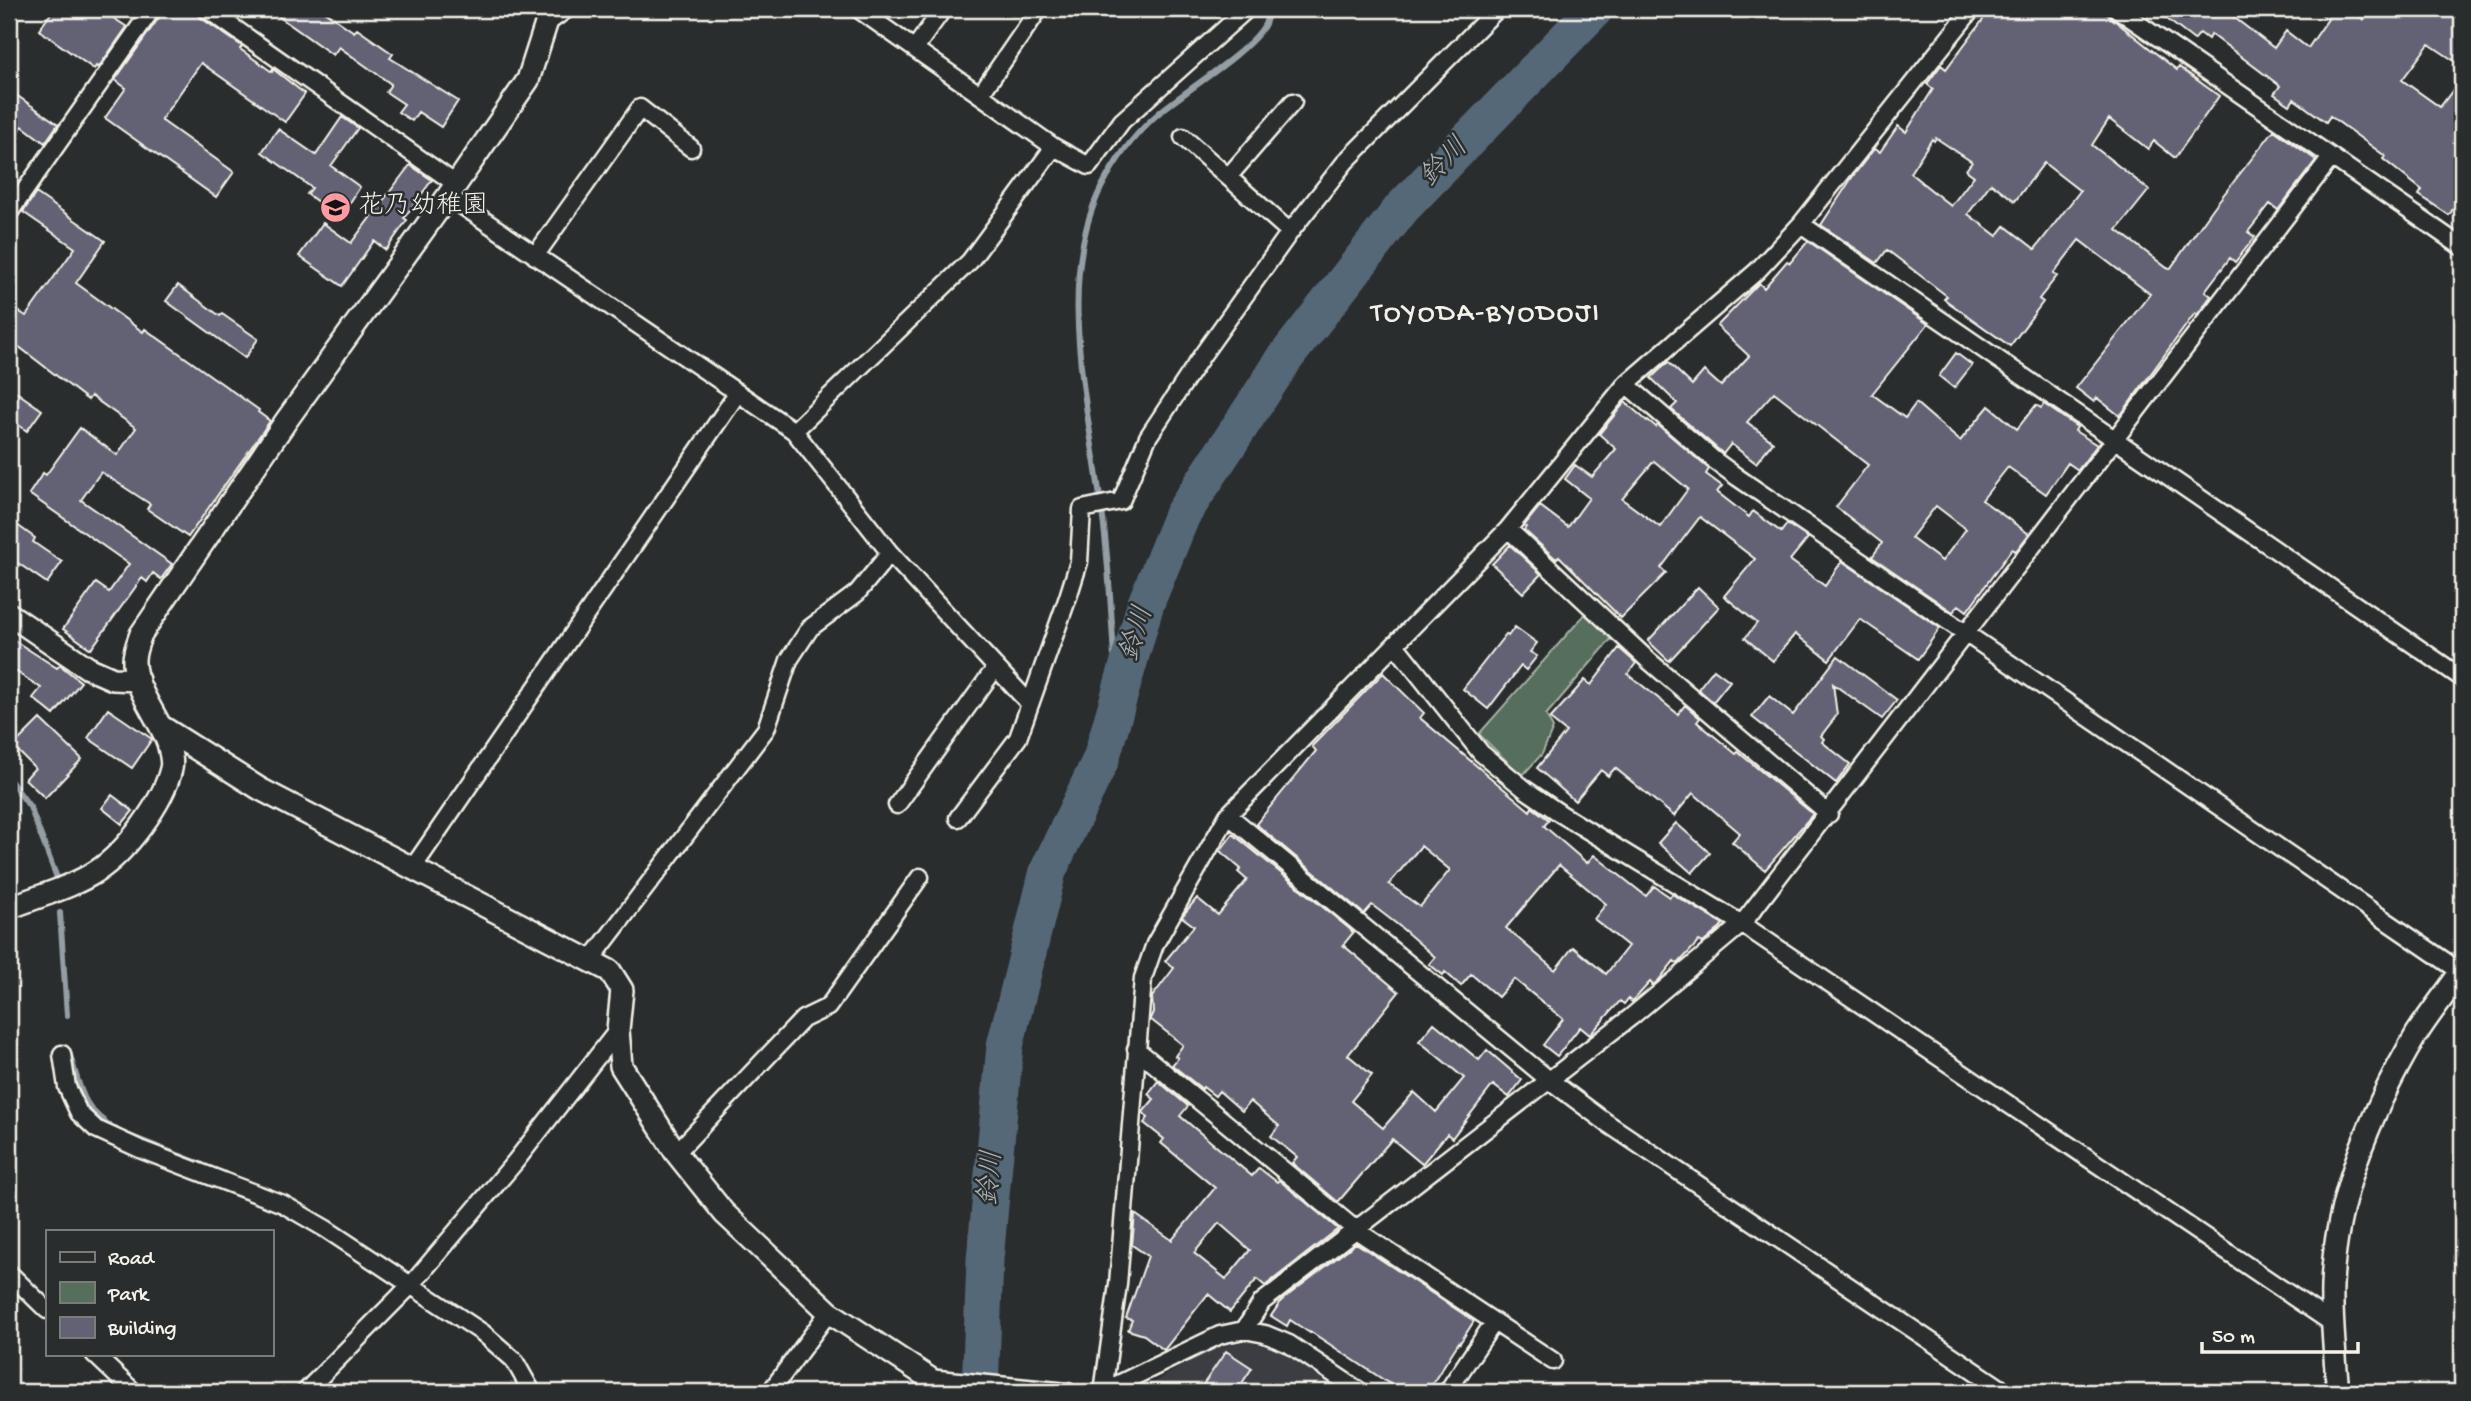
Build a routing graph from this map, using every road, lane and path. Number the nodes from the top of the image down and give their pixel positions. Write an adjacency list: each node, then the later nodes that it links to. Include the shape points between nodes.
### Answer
1 (152, 9): 21 (street)
2 (207, 9): 20 (street)
3 (567, 9): 11 (street)
4 (858, 9): 12 (street)
5 (943, 9): 12 (street)
6 (1039, 9): 13 (street)
7 (1247, 9): 16 (street, via 1122,121 1089,166)
8 (1497, 9): 23 (street, via 1346,161)
9 (1972, 9): 22 (street)
10 (2117, 9): 18 (street)
11 (546, 16): 20 (street, via 528,80)
12 (915, 48): 13 (street)
13 (980, 94): 16 (street)
14 (1293, 102): 19 (street)
15 (1183, 137): 19 (street)
16 (1054, 147): 28 (street, via 970,261)
17 (691, 148): 25 (street, via 640,108)
18 (2331, 158): 24 (street); 29 (street)
19 (1227, 177): 23 (street)
20 (452, 190): 25 (street); 37 (street, via 141,634 134,659)
21 (9, 213)
22 (1801, 224): 26 (street, via 1756,271); 29 (street)
23 (1290, 232): 38 (street, via 1148,437 1121,501 1082,509 1079,562)
24 (2462, 247)
25 (535, 256): 27 (street)
26 (1626, 384): 30 (street); 33 (street, via 1714,460)
27 (737, 394): 28 (street); 44 (street)
28 (794, 431): 31 (street)
29 (2114, 441): 33 (street); 36 (street)
30 (1508, 529): 34 (street); 41 (street, via 1648,660)
31 (890, 553): 35 (street); 48 (street, via 857,593 810,628 789,660 766,729)
32 (9, 614): 37 (street, via 88,668 113,679)
33 (1966, 635): 41 (street); 49 (street)
34 (1396, 646): 42 (street); 47 (street, via 1481,753 1526,790)
35 (996, 667): 38 (street); 40 (street)
36 (2462, 678)
37 (138, 680): 39 (street)
38 (1030, 704): 43 (street, via 1018,737)
39 (162, 727): 44 (street, via 260,789); 46 (street, via 172,766 161,797 122,850 98,871)
40 (897, 805)
41 (1829, 814): 47 (street)
42 (1228, 815): 51 (street, via 1155,944 1143,978); 53 (street)
43 (958, 818)
44 (412, 869): 48 (street)
45 (920, 877): 54 (street, via 828,1007 803,1019)
46 (9, 908)
47 (1742, 924): 53 (street); 61 (street)
48 (590, 961): 50 (street, via 610,971 622,990)
49 (2461, 971): 61 (street, via 2395,1072 2358,1154 2342,1211 2332,1283)
50 (618, 1030): 54 (street, via 621,1066); 57 (street)
51 (1136, 1049): 55 (street); 71 (street, via 1118,1284)
52 (62, 1054): 57 (street, via 67,1087 79,1114 96,1129 283,1204)
53 (1548, 1079): 55 (street); 74 (street)
54 (676, 1153): 59 (street, via 724,1213)
55 (1356, 1230): 60 (street); 62 (street, via 1262,1302)
56 (9, 1273): 58 (street)
57 (412, 1284): 67 (street); 68 (street, via 483,1332 514,1360)
58 (46, 1309)
59 (829, 1312): 65 (street); 69 (street)
60 (1494, 1322): 64 (street); 73 (street)
61 (2332, 1323): 75 (street)
62 (1244, 1331): 71 (street, via 1220,1335); 72 (street, via 1289,1344)
63 (96, 1356): 66 (street)
64 (1553, 1361)
65 (929, 1378): 70 (street)
66 (134, 1392)
67 (304, 1392)
68 (532, 1392)
69 (770, 1392)
70 (1068, 1392)
71 (1103, 1392)
72 (1361, 1392)
73 (1447, 1392)
74 (2006, 1392)
75 (2338, 1392)

